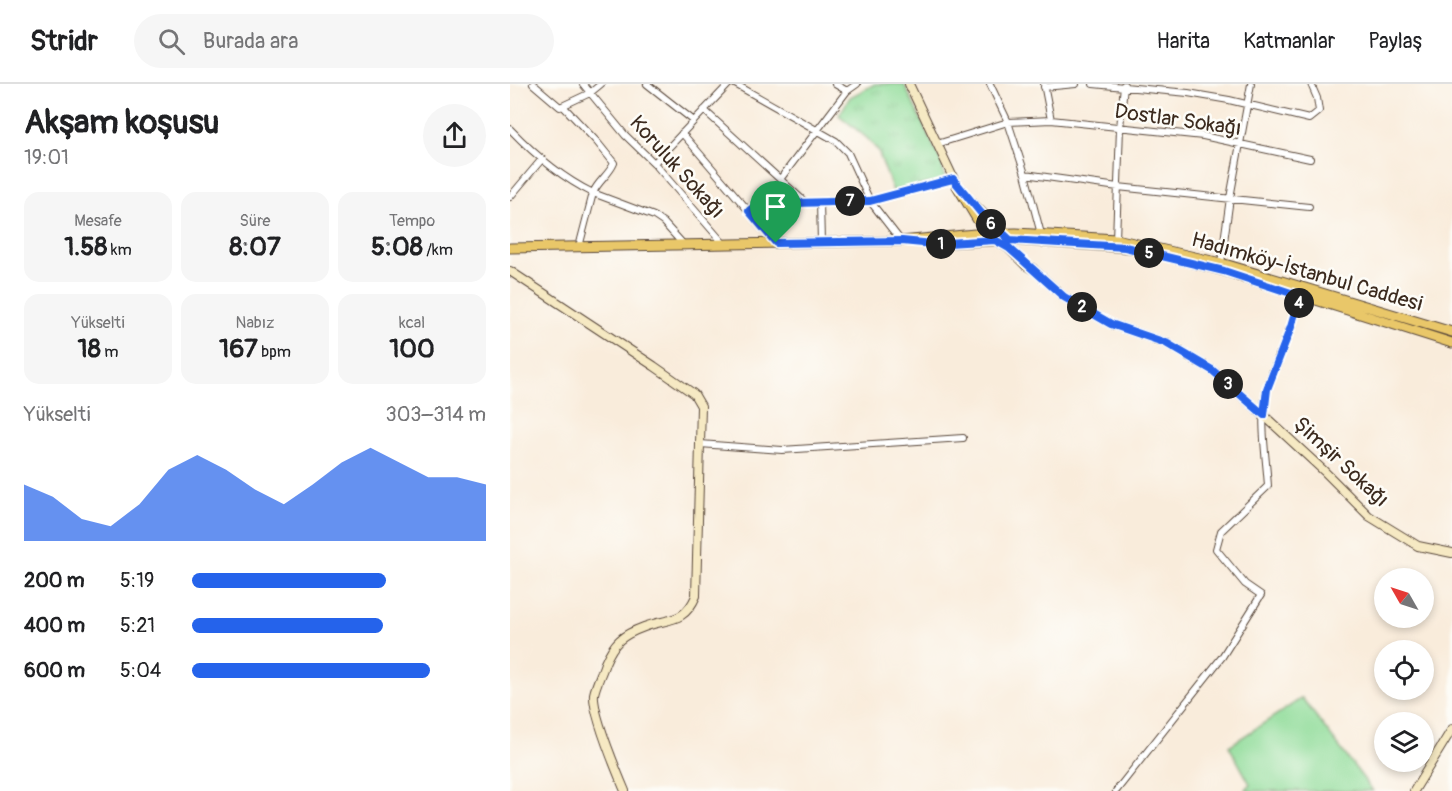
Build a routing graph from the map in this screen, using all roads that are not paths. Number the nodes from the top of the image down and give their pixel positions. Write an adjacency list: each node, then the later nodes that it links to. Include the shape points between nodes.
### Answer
1 (532, 84): 20 (street)
2 (583, 84): 18 (street, Koruluk Sokağı)
3 (601, 84): 18 (street)
4 (647, 84): 23 (street)
5 (729, 84): 21 (street)
6 (735, 84): 27 (street)
7 (835, 84): 17 (street)
8 (857, 84): 17 (street)
9 (909, 84): 29 (street)
10 (990, 84): 24 (street)
11 (1076, 84): 15 (street)
12 (1093, 84): 16 (street)
13 (1251, 84): 19 (street)
14 (1311, 84): 19 (street, via 1319,111 1309,119)
15 (1044, 85): 22 (street)
16 (1124, 85): 19 (street); 25 (street)
17 (847, 91): 27 (street)
18 (590, 93): 20 (street); 33 (street, Koruluk Sokağı)
19 (1247, 104): 30 (street)
20 (563, 106): 38 (street, via 614,163)
21 (704, 110): 23 (street); 35 (street)
22 (1051, 120): 24 (street, Dostlar Sokağı); 25 (street, Dostlar Sokağı)
23 (694, 121): 28 (street)
24 (1008, 122): 29 (street, Dostlar Sokağı); 34 (street)
25 (1120, 128): 30 (street, Dostlar Sokağı, via 1177,132); 37 (street)
26 (510, 129): 31 (street)
27 (817, 131): 35 (street); 41 (street, via 848,153)
28 (682, 134): 33 (street); 45 (street)
29 (937, 144): 36 (street)
30 (1241, 144): 32 (street, Dostlar Sokağı); 40 (street)
31 (542, 159): 38 (street); 39 (street)
32 (1310, 159)
33 (654, 163): 55 (street, Koruluk Sokağı)
34 (1025, 174): 37 (street); 47 (street)
35 (781, 178): 43 (street)
36 (955, 183): 41 (street); 46 (main road); 48 (main road)
37 (1118, 187): 40 (street); 49 (street)
38 (594, 193): 54 (street, via 663,222); 56 (street)
39 (510, 197)
40 (1230, 198): 44 (street); 58 (street)
41 (870, 201): 42 (street); 51 (street)
42 (820, 202): 43 (street); 52 (street)
43 (806, 203): 45 (street, via 758,204)
44 (1309, 207)
45 (749, 211): 53 (street)
46 (986, 234): 48 (main road, Hadımköy-İstanbul Caddesi); 51 (main road, Hadımköy-İstanbul Caddesi)
47 (1041, 234): 48 (main road, Hadımköy-İstanbul Caddesi); 49 (main road, Hadımköy-İstanbul Caddesi)
48 (998, 237): 50 (main road, Hadımköy-İstanbul Caddesi); 51 (main road, Hadımköy-İstanbul Caddesi, via 933,244); 59 (main road)
49 (1116, 239): 58 (main road, Hadımköy-İstanbul Caddesi)
50 (1010, 240): 59 (main road); 61 (main road, Hadımköy-İstanbul Caddesi, via 1125,247 1224,271)
51 (902, 241): 52 (main road, Hadımköy-İstanbul Caddesi)
52 (821, 242): 53 (main road, Hadımköy-İstanbul Caddesi)
53 (776, 243): 55 (main road, Hadımköy-İstanbul Caddesi)
54 (683, 244): 55 (main road, Hadımköy-İstanbul Caddesi); 56 (main road, Hadımköy-İstanbul Caddesi)
55 (724, 244)
56 (579, 247): 57 (main road, Hadımköy-İstanbul Caddesi)
57 (510, 248)
58 (1221, 263): 62 (main road, Hadımköy-İstanbul Caddesi)
59 (1033, 268): 64 (street, Şimşir Sokağı, via 1064,297 1111,324 1166,343 1212,370)
60 (510, 271): 66 (street, via 694,394 701,406)
61 (1300, 296): 63 (main road, Hadımköy-İstanbul Caddesi); 64 (street, via 1267,389)
62 (1452, 332)
63 (1452, 343)
64 (1264, 415): 67 (street, Şimşir Sokağı, via 1369,516 1418,546); 70 (street, via 1268,486 1221,531 1216,549 1245,584 1261,594 1222,657)
65 (963, 438): 66 (street, via 782,450)
66 (700, 444): 69 (street, via 696,596 685,614 627,633 612,647 594,695 600,724)
67 (1452, 554)
68 (1452, 729): 71 (street)
69 (625, 791)
70 (1116, 791)
71 (1414, 791)

